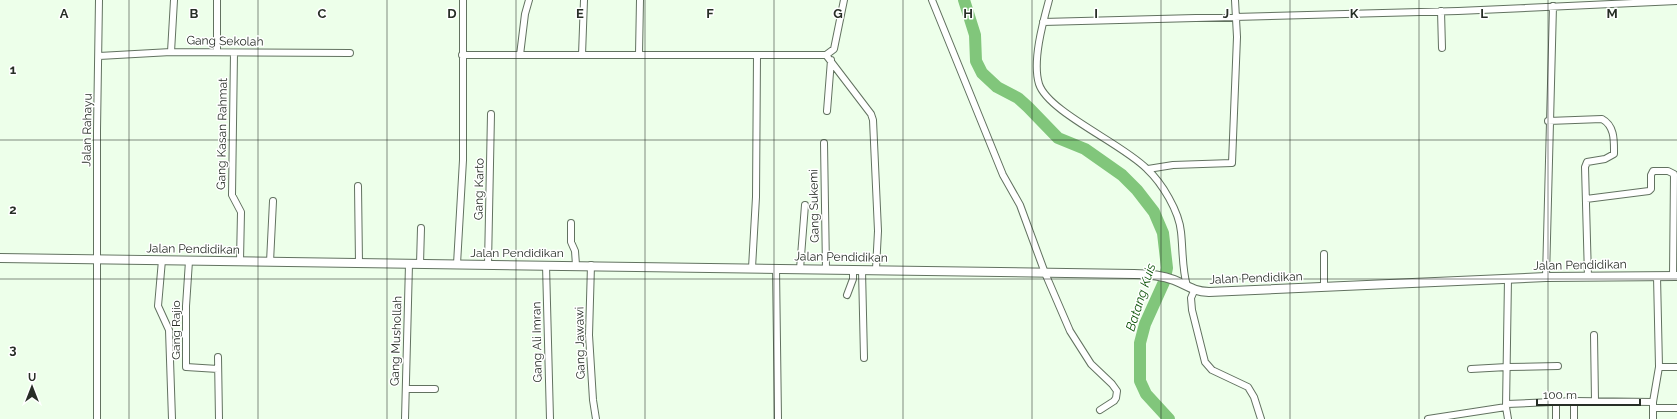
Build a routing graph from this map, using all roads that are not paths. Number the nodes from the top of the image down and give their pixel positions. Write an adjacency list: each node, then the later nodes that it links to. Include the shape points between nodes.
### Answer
1 (99, 0): 30 (street, Jalan Rahayu)
2 (174, 0): 20 (street)
3 (217, 0): 21 (street)
4 (463, 0): 26 (street)
5 (529, 0): 27 (street)
6 (584, 0): 28 (street)
7 (640, 0): 24 (street)
8 (844, 0): 25 (street)
9 (932, 0): 64 (street, via 1003,175 1020,205)
10 (1049, 0): 18 (street)
11 (1235, 0): 17 (street)
12 (1505, 0): 15 (street)
13 (1677, 1): 14 (street)
14 (1553, 6): 15 (street); 33 (street)
15 (1506, 8): 16 (street)
16 (1441, 11): 17 (street); 19 (street)
17 (1237, 18): 18 (street); 35 (street, via 1232,163 1173,165)
18 (1043, 22): 35 (street, via 1038,76 1045,95)
19 (1442, 48)
20 (172, 52): 21 (street, Gang Sekolah); 30 (street, Gang Sekolah)
21 (217, 52): 22 (street, Gang Sekolah)
22 (234, 53): 23 (street, Gang Sekolah); 47 (street, Gang Kasan Rahmat, via 232,195 241,212)
23 (350, 53)
24 (639, 54): 28 (street); 29 (street)
25 (830, 54): 29 (street); 31 (street); 61 (street, via 873,120 878,231)
26 (462, 55): 27 (street); 52 (street, via 463,160)
27 (520, 55): 28 (street)
28 (582, 55)
29 (757, 55): 57 (street, via 756,190)
30 (99, 56): 44 (street, Jalan Rahayu)
31 (827, 111)
32 (491, 114): 53 (street, Gang Karto)
33 (1548, 121): 37 (street, via 1602,119 1612,131 1614,154 1605,159 1587,162 1585,167); 67 (street)
34 (824, 143): 60 (street, Gang Sukemi)
35 (1148, 169): 72 (street, via 1177,215)
36 (358, 186): 49 (street)
37 (1586, 199): 66 (street, via 1649,191 1653,171 1668,171 1674,174); 68 (street)
38 (273, 201): 48 (street)
39 (805, 205): 59 (street)
40 (571, 222): 55 (street, via 571,242)
41 (421, 228): 51 (street)
42 (1324, 254): 71 (street)
43 (4, 258): 44 (main road, Jalan Pendidikan)
44 (98, 260): 45 (main road, Jalan Pendidikan); 92 (street, Jalan Rahayu)
45 (162, 260): 46 (main road, Jalan Pendidikan); 93 (street, via 158,306 169,330)
46 (190, 261): 47 (main road, Jalan Pendidikan); 81 (street, Gang Rajio, via 186,306 186,366)
47 (240, 261): 48 (main road, Jalan Pendidikan)
48 (270, 262): 49 (main road, Jalan Pendidikan)
49 (359, 263): 50 (main road, Jalan Pendidikan)
50 (409, 264): 51 (main road, Jalan Pendidikan); 83 (street, Gang Mushollah)
51 (420, 264): 52 (main road, Jalan Pendidikan)
52 (457, 264): 53 (main road, Jalan Pendidikan)
53 (488, 264): 54 (main road, Jalan Pendidikan)
54 (546, 265): 55 (main road, Jalan Pendidikan); 96 (street, Gang Ali Imran)
55 (576, 265): 56 (main road, Jalan Pendidikan)
56 (591, 265): 57 (main road, Jalan Pendidikan); 97 (street, Gang Jawawi, via 589,335)
57 (752, 268): 58 (main road, Jalan Pendidikan)
58 (776, 268): 59 (main road, Jalan Pendidikan); 98 (street)
59 (800, 269): 60 (main road, Jalan Pendidikan)
60 (826, 269): 62 (main road, Jalan Pendidikan)
61 (876, 269): 63 (main road, Jalan Pendidikan); 64 (main road, Jalan Pendidikan)
62 (853, 270): 63 (main road, Jalan Pendidikan); 70 (street)
63 (862, 273): 70 (street); 76 (street)
64 (1045, 273): 72 (main road, Jalan Pendidikan, via 1156,275 1174,280); 91 (street, via 1074,340 1091,364 1116,391 1114,401)
65 (1657, 276): 66 (main road, Jalan Pendidikan); 68 (main road, Jalan Pendidikan); 79 (street)
66 (1675, 276)
67 (1546, 277): 68 (main road, Jalan Pendidikan); 69 (main road, Jalan Pendidikan)
68 (1588, 277)
69 (1508, 278): 71 (main road, Jalan Pendidikan); 77 (street)
70 (853, 279): 73 (street)
71 (1324, 287): 72 (main road, Jalan Pendidikan, via 1228,292)
72 (1191, 289): 99 (street, via 1192,310 1205,362 1212,370 1248,387)
73 (847, 294)
74 (1594, 335): 86 (street)
75 (218, 357): 81 (street)
76 (864, 358)
77 (1507, 366): 78 (street); 82 (street); 89 (street)
78 (1558, 366)
79 (1659, 367): 80 (street); 88 (street)
80 (1677, 367)
81 (218, 369): 94 (street)
82 (1471, 369)
83 (406, 389): 84 (street); 95 (street, Gang Mushollah)
84 (435, 389)
85 (1574, 401): 86 (street); 87 (street); 103 (street)
86 (1595, 401): 88 (street)
87 (1556, 402): 89 (street); 102 (street)
88 (1653, 405): 90 (street); 104 (street)
89 (1507, 406): 100 (street); 101 (street)
90 (1677, 408)
91 (1100, 410)
92 (97, 419)
93 (172, 419)
94 (219, 419)
95 (405, 419)
96 (550, 419)
97 (596, 419)
98 (778, 419)
99 (1261, 419)
100 (1428, 419)
101 (1508, 419)
102 (1556, 419)
103 (1574, 419)
104 (1653, 419)

